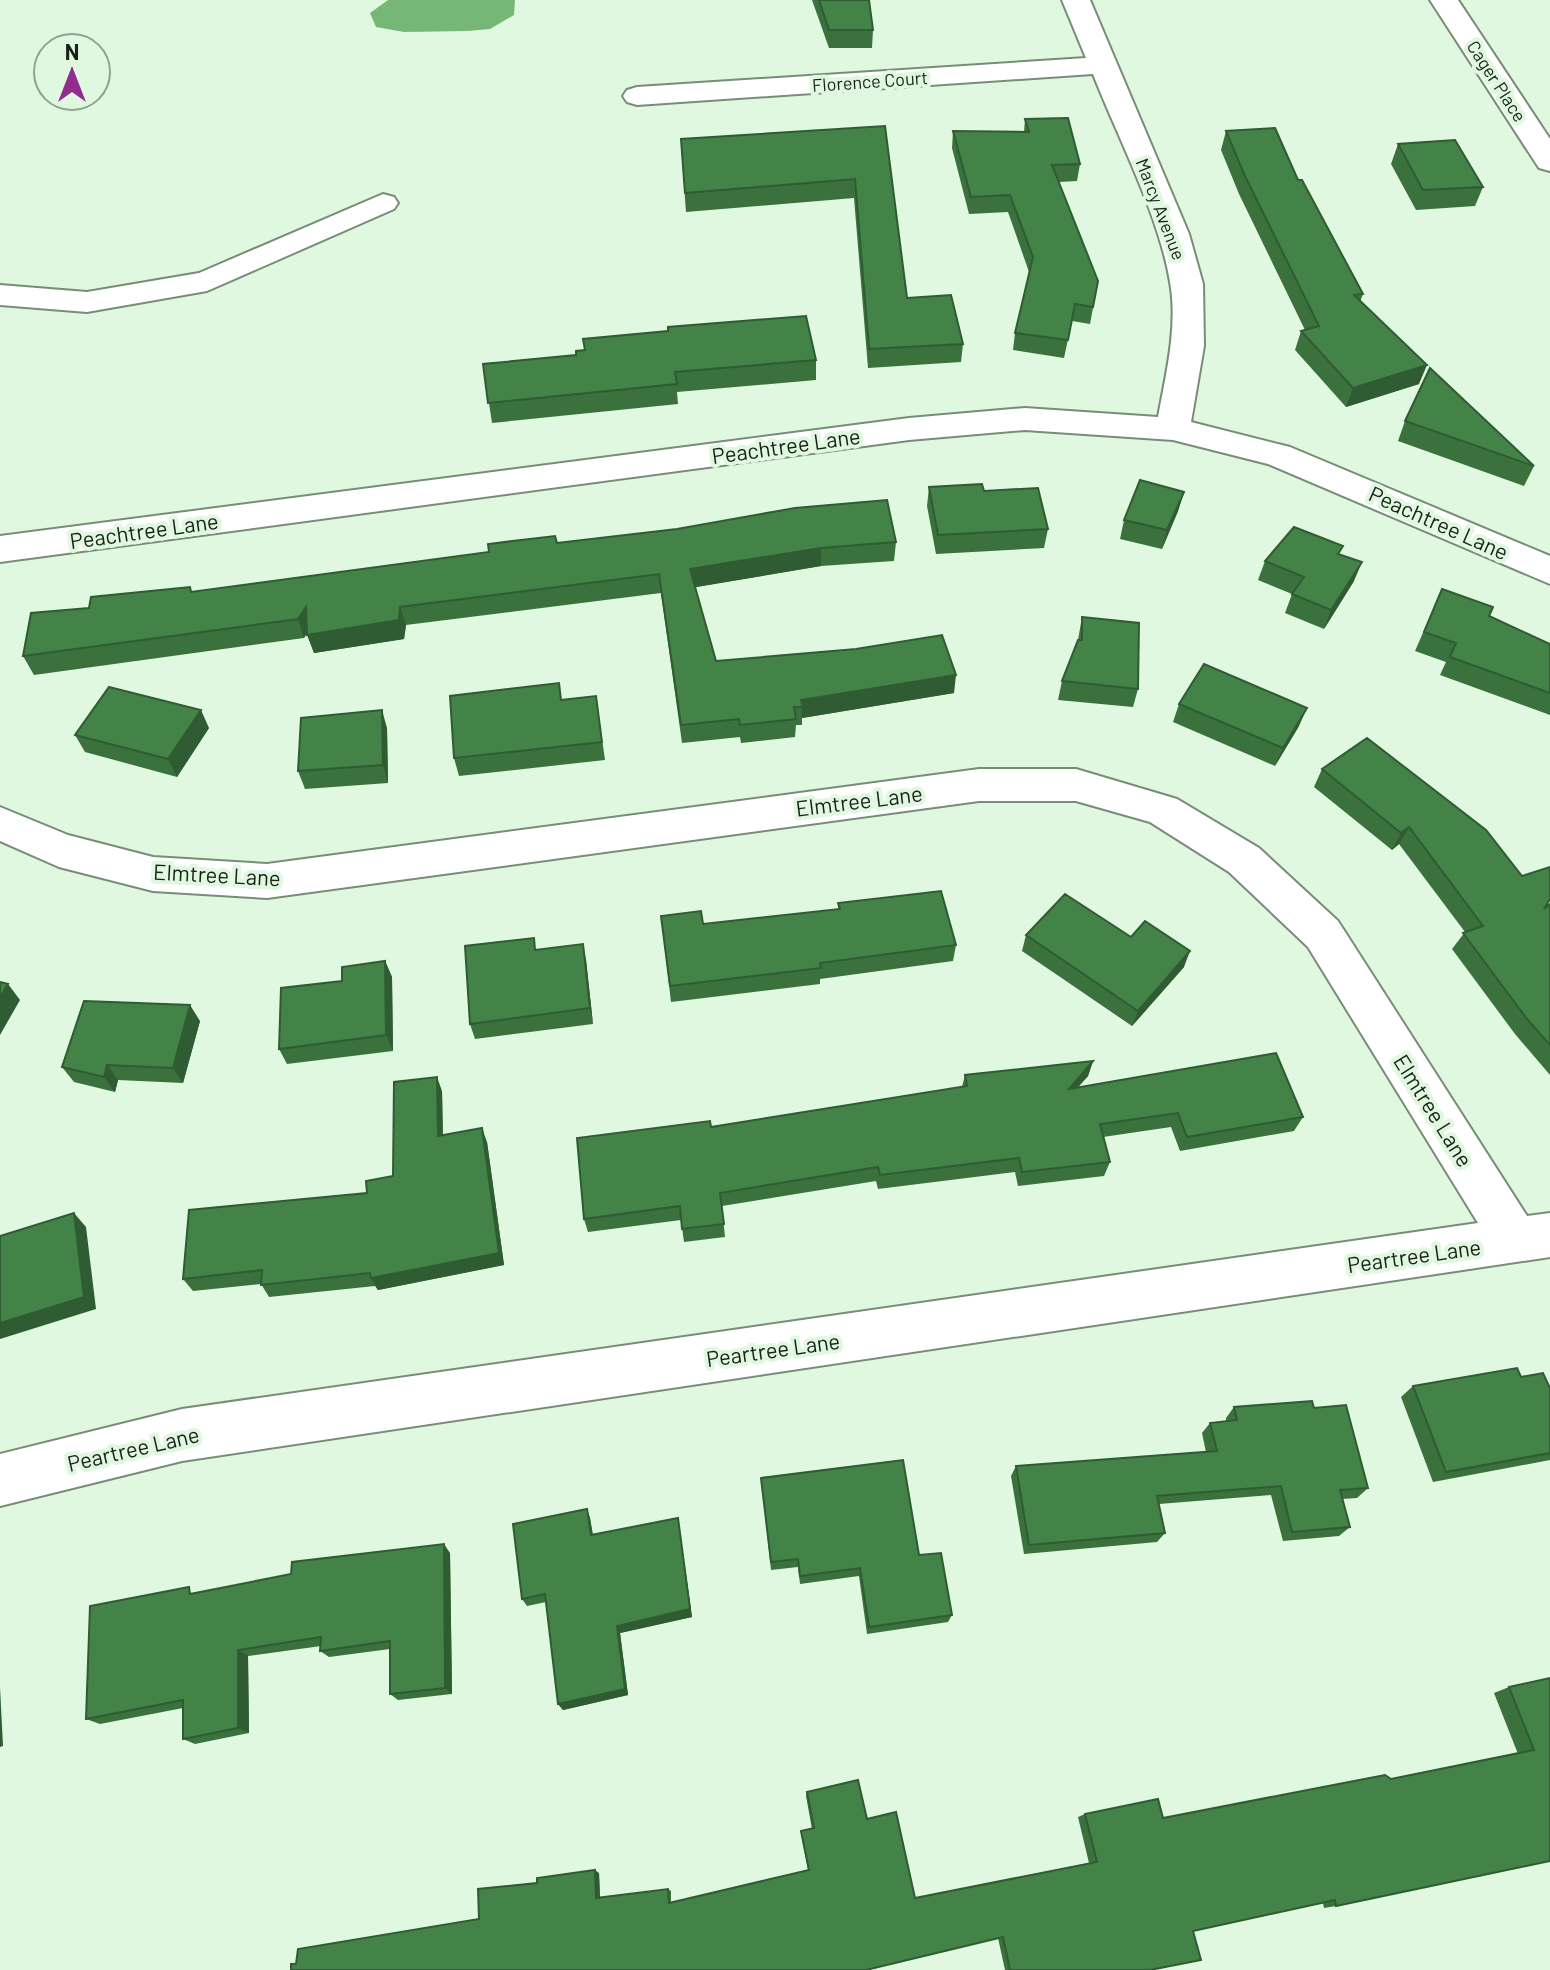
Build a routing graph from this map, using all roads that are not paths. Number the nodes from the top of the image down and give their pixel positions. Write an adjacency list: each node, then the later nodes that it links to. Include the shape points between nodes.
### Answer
1 (1076, 0): 3 (street, Marcy Avenue)
2 (1444, 0): 5 (street, Cager Place)
3 (1104, 65): 4 (street, Florence Court); 8 (street, Marcy Avenue, via 1173,234 1187,284 1187,346)
4 (637, 96)
5 (1550, 162)
6 (383, 203): 7 (street, via 207,281 87,302)
7 (0, 295)
8 (1173, 429): 9 (street, Peachtree Lane, via 1085,421 975,422); 10 (street, Peachtree Lane, via 1278,455)
9 (0, 549)
10 (1550, 571)
11 (0, 823): 12 (street, Elmtree Lane, via 59,850 153,874 267,881 979,785 1076,785 1163,810 1244,860 1323,934)
12 (1533, 1238): 13 (street, Peartree Lane, via 182,1435)
13 (0, 1480)

